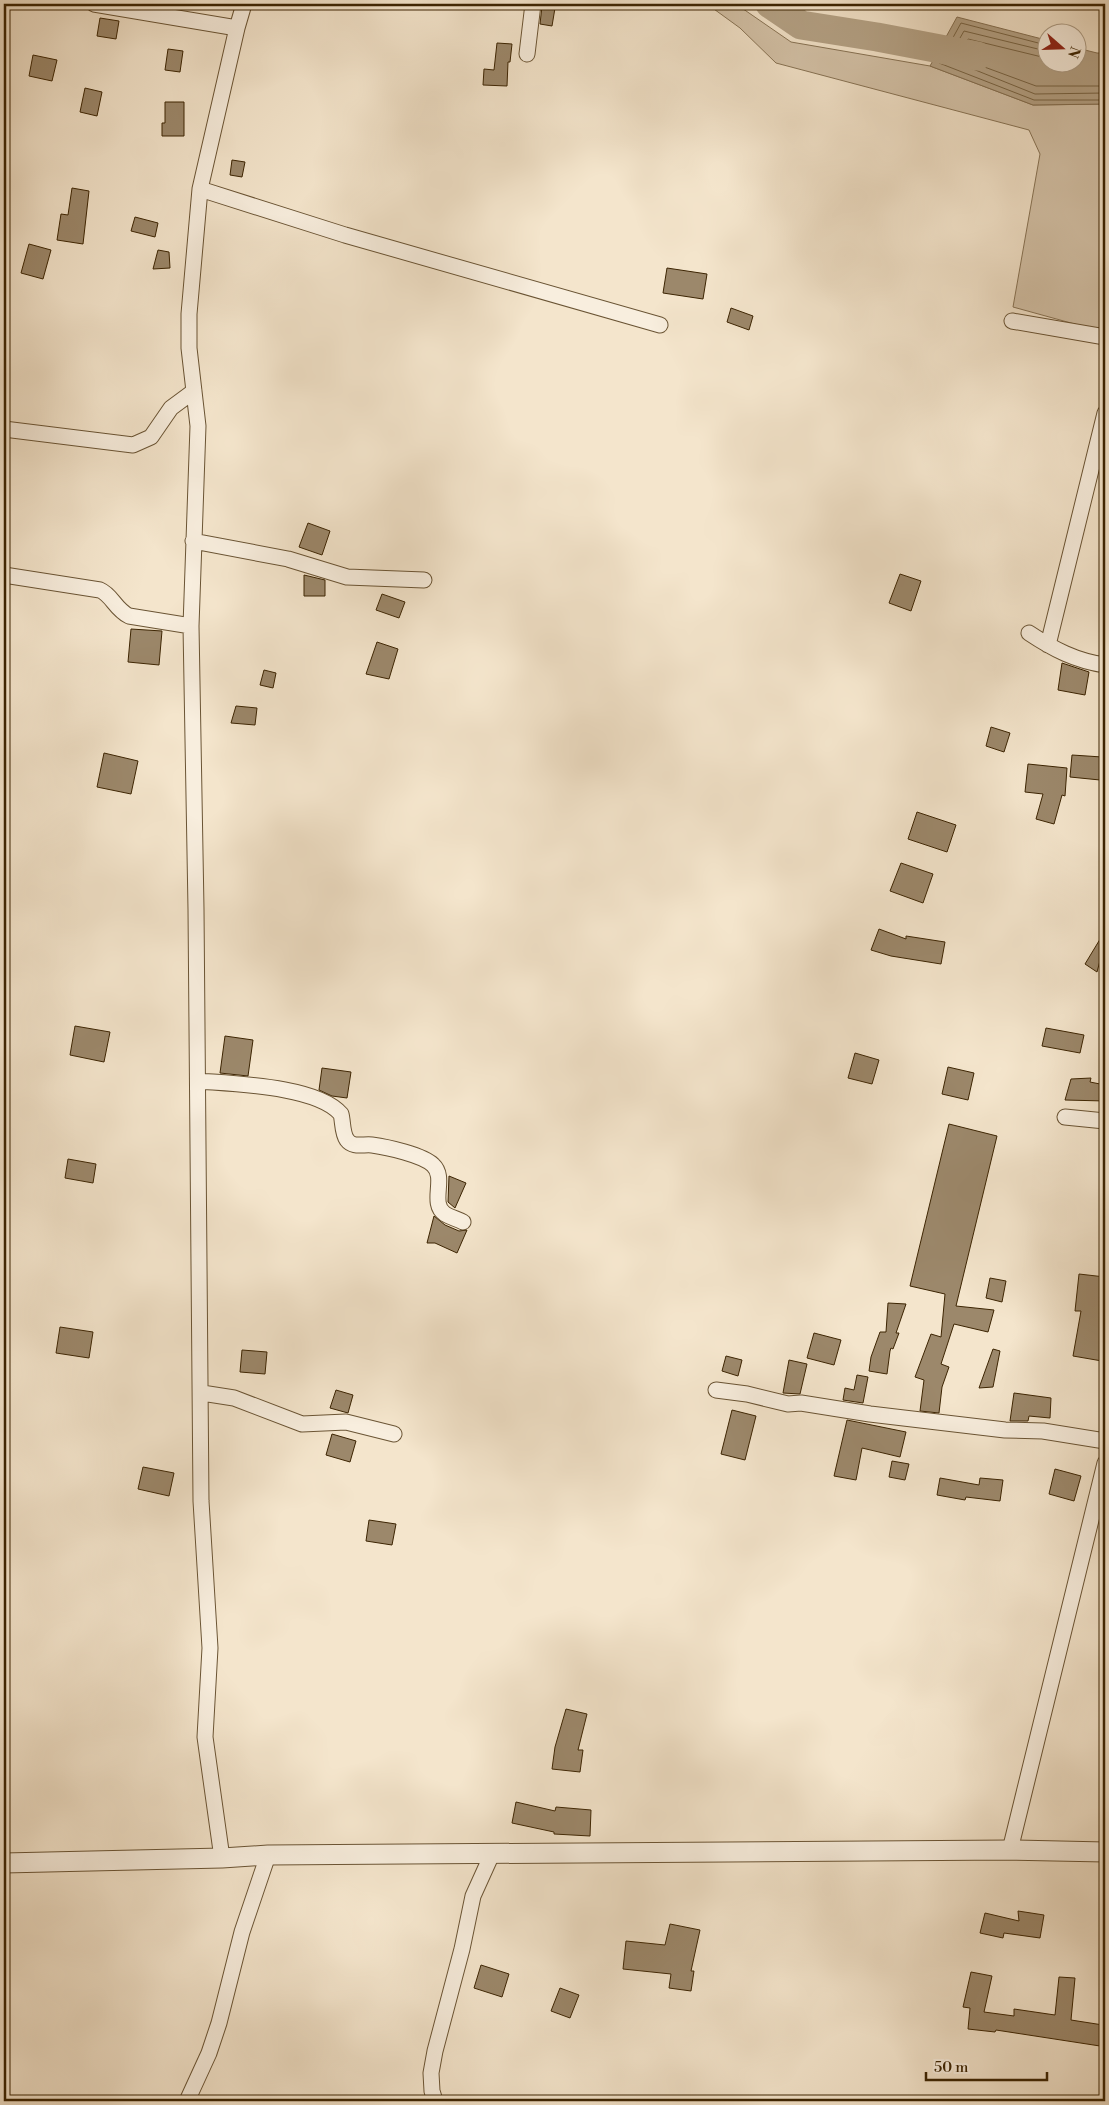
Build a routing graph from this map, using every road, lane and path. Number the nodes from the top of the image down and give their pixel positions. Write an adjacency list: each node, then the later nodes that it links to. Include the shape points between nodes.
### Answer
1 (94, 4): 4 (street)
2 (244, 4): 4 (street)
3 (533, 4): 5 (street)
4 (237, 28): 6 (street)
5 (527, 54)
6 (200, 189): 8 (street, via 345,235); 10 (street, via 189,314)
7 (1012, 321): 9 (street)
8 (660, 325)
9 (1105, 337)
10 (194, 391): 12 (street, via 171,408 151,437 134,445); 13 (street, via 198,426)
11 (1105, 413): 18 (street)
12 (4, 429)
13 (193, 541): 15 (street, via 288,559 346,577); 16 (street)
14 (4, 575): 16 (street, via 100,590 129,616)
15 (424, 580)
16 (191, 626): 20 (street)
17 (1029, 633): 18 (street)
18 (1048, 645): 19 (street, via 1076,659)
19 (1105, 665)
20 (198, 1081): 23 (street, via 258,1086 328,1102 341,1114 349,1142 424,1158 433,1165 440,1173 440,1209); 25 (street)
21 (1065, 1117): 22 (street)
22 (1105, 1122)
23 (463, 1222)
24 (716, 1390): 27 (street, via 788,1404)
25 (202, 1394): 26 (street, via 234,1398 302,1424 346,1422); 33 (street, via 201,1501 210,1648 205,1737)
26 (394, 1434)
27 (1105, 1440)
28 (1105, 1463): 29 (street)
29 (1010, 1850): 30 (street); 31 (street)
30 (1105, 1852)
31 (492, 1854): 32 (street); 36 (street, via 473,1896 435,2051 431,2073)
32 (268, 1855): 33 (street); 35 (street, via 242,1932 219,2023)
33 (222, 1858): 34 (street)
34 (4, 1863)
35 (187, 2101)
36 (436, 2101)

